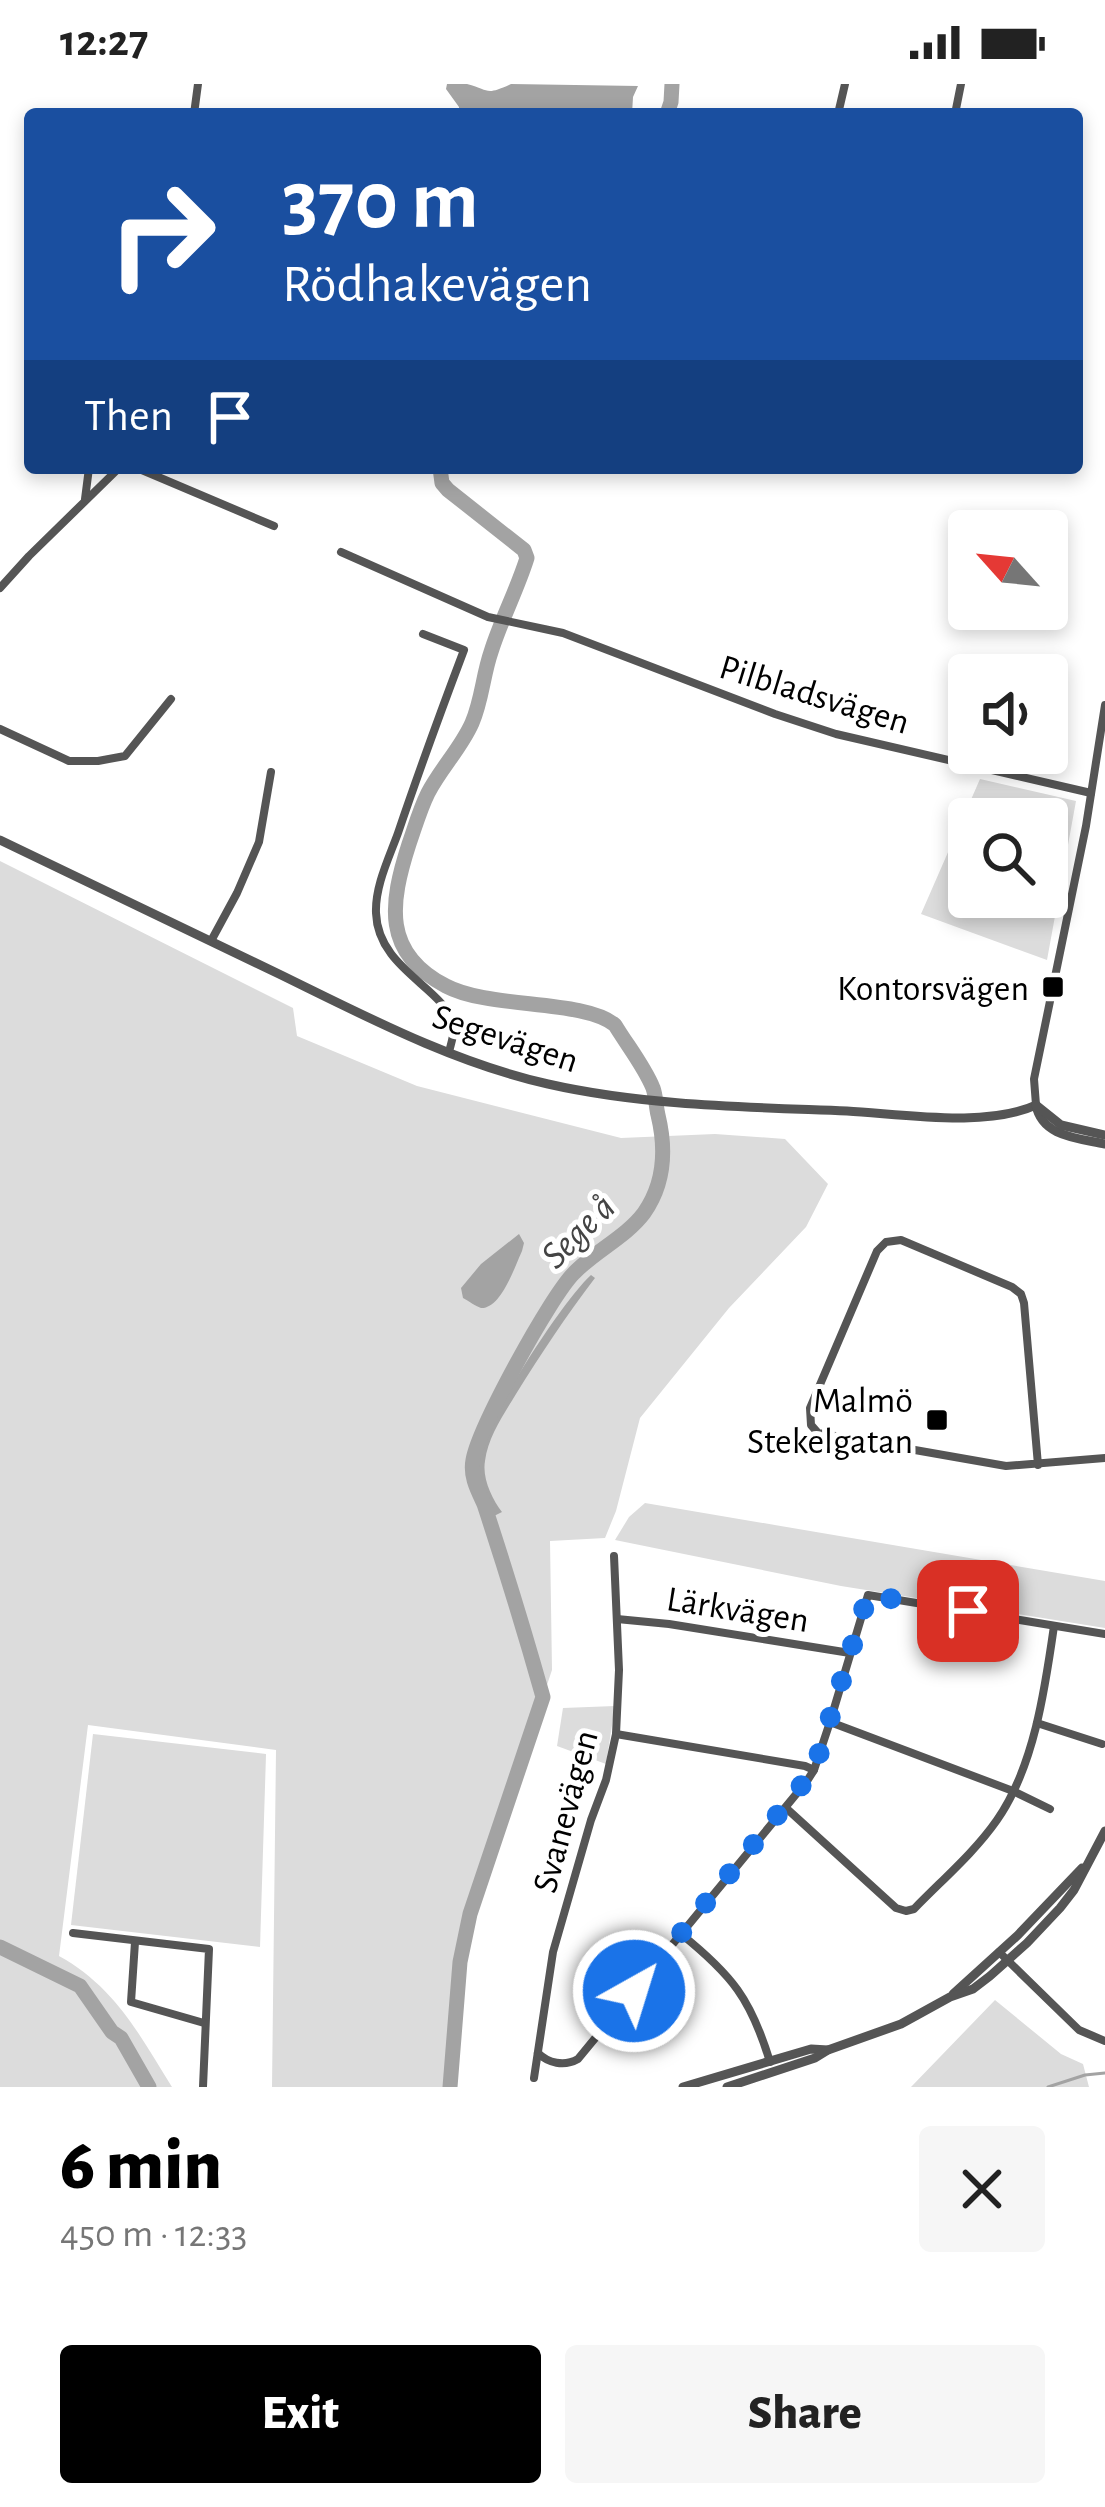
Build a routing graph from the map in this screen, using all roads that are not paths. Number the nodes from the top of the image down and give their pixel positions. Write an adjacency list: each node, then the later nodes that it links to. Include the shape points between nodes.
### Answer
1 (88, 474): 4 (street)
2 (113, 474): 4 (street)
3 (151, 474): 5 (street)
4 (85, 501): 7 (street)
5 (274, 526)
6 (341, 552): 13 (street, Pilbladsvägen, via 488,617 563,633 836,734)
7 (0, 588)
8 (423, 634): 16 (street, via 464,650 376,912 390,952 450,1015)
9 (171, 699): 11 (street, via 125,756 98,761 69,761)
10 (1105, 705): 13 (street)
11 (0, 729)
12 (271, 772): 15 (street, via 259,842)
13 (1091, 793): 17 (street, via 1034,1079)
14 (0, 840): 15 (street, Segevägen)
15 (211, 941): 16 (street, Segevägen)
16 (449, 1052): 17 (street, Segevägen, via 543,1083 658,1100 975,1118)
17 (1036, 1105): 18 (street, via 1061,1125)
18 (1105, 1140)
19 (1105, 1458): 20 (street)
20 (1037, 1465): 20 (street, via 836,1438 811,1425 810,1408 886,1242 901,1240 1021,1294)
21 (614, 1556): 22 (street, Svanevägen)
22 (617, 1619): 25 (street, Lärkvägen); 28 (street, Svanevägen)
23 (1054, 1626): 24 (street); 25 (street, via 868,1595); 27 (street)
24 (1105, 1634)
25 (850, 1653): 26 (street)
26 (830, 1722): 30 (street); 31 (street)
27 (1037, 1723): 29 (street); 31 (street)
28 (616, 1734): 30 (street); 42 (street, Svanevägen, via 553,1952)
29 (1102, 1744)
30 (814, 1770): 32 (street)
31 (1013, 1791): 32 (street, via 977,1844 906,1911); 33 (street)
32 (786, 1808): 36 (street)
33 (1050, 1810)
34 (1105, 1831): 38 (street, via 1060,1908)
35 (73, 1933): 37 (street)
36 (680, 1934): 42 (street, via 578,2059 563,2064); 43 (street, via 740,1989)
37 (135, 1942): 39 (street, via 131,2002); 39 (street, via 208,1948)
38 (1003, 1957): 40 (street, via 1079,2030); 41 (street, via 901,2024)
39 (204, 2023): 46 (street)
40 (1105, 2041)
41 (828, 2050): 43 (street); 44 (street)
42 (538, 2053): 45 (street, Svanevägen)
43 (769, 2061): 44 (street); 47 (street)
44 (774, 2074): 48 (street)
45 (534, 2078)
46 (202, 2087)
47 (683, 2087)
48 (728, 2087)

